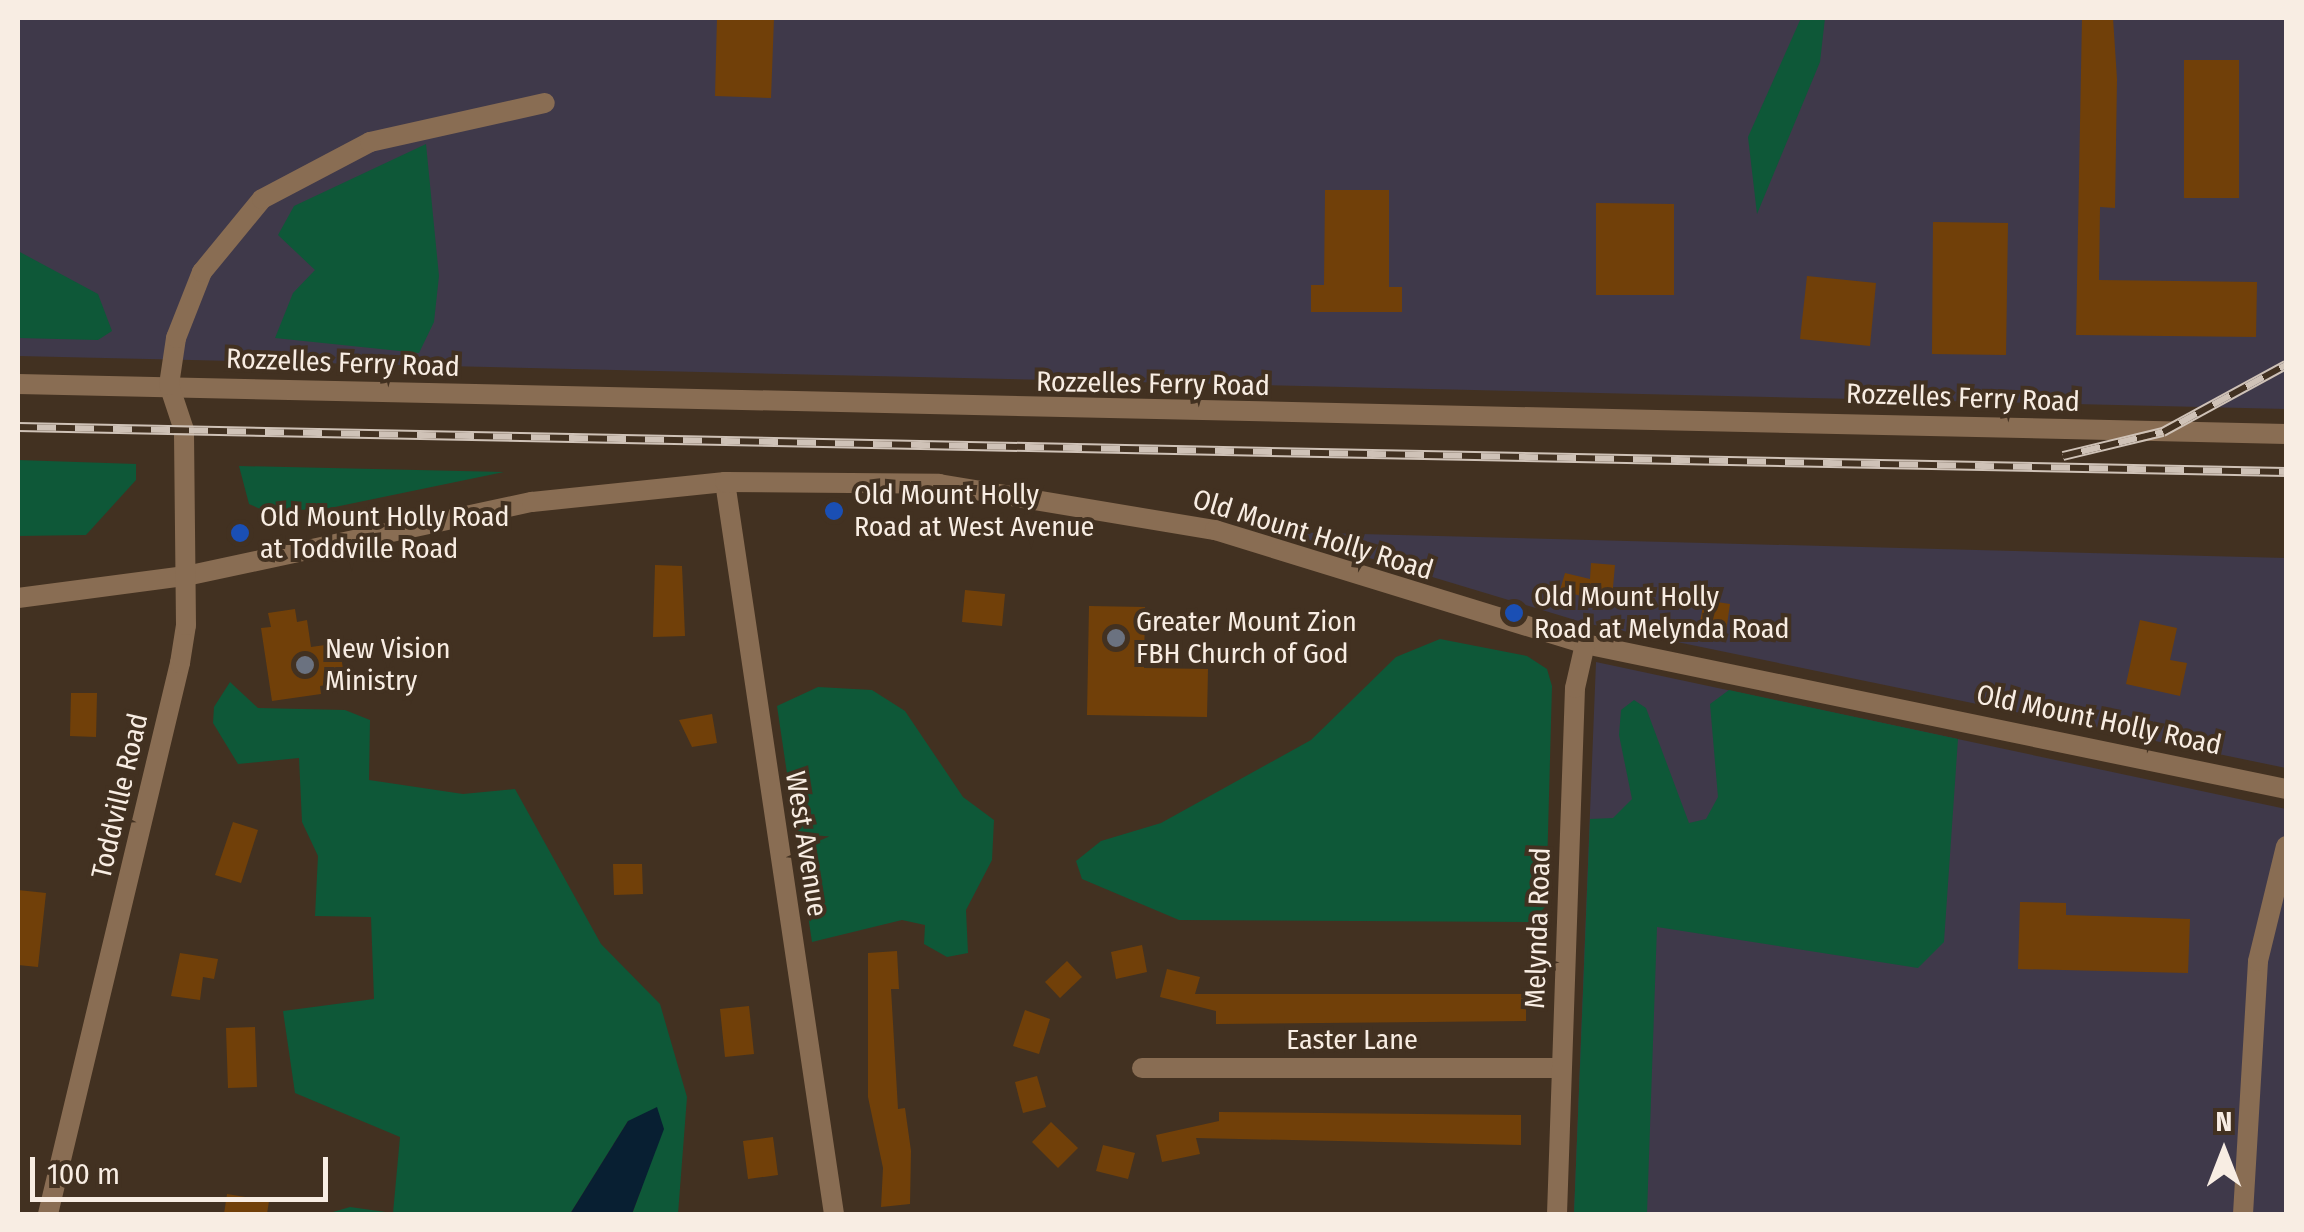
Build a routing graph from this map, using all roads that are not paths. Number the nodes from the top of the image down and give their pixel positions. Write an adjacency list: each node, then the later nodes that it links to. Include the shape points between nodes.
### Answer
1 (544, 103): 3 (street, via 370,142 262,199 202,272 176,338)
2 (18, 384): 3 (street, Rozzelles Ferry Road)
3 (169, 385): 4 (street, Rozzelles Ferry Road, via 802,406 1610,415); 6 (street, Toddville Road, via 184,430)
4 (2286, 434)
5 (726, 482): 6 (street, Old Mount Holly Road, via 483,510); 8 (street, Old Mount Holly Road, via 939,484 1122,511 1274,546); 14 (street, West Avenue)
6 (186, 576): 7 (street, Old Mount Holly Road); 13 (street, Toddville Road, via 180,663)
7 (18, 598)
8 (1585, 644): 9 (street, Old Mount Holly Road); 12 (street, Melynda Road, via 1575,688)
9 (2286, 789)
10 (2286, 846): 16 (street, via 2256,978)
11 (1142, 1068): 12 (street, Easter Lane)
12 (1561, 1068): 15 (street, Melynda Road)
13 (48, 1214)
14 (834, 1214)
15 (1557, 1214)
16 (2244, 1214)

